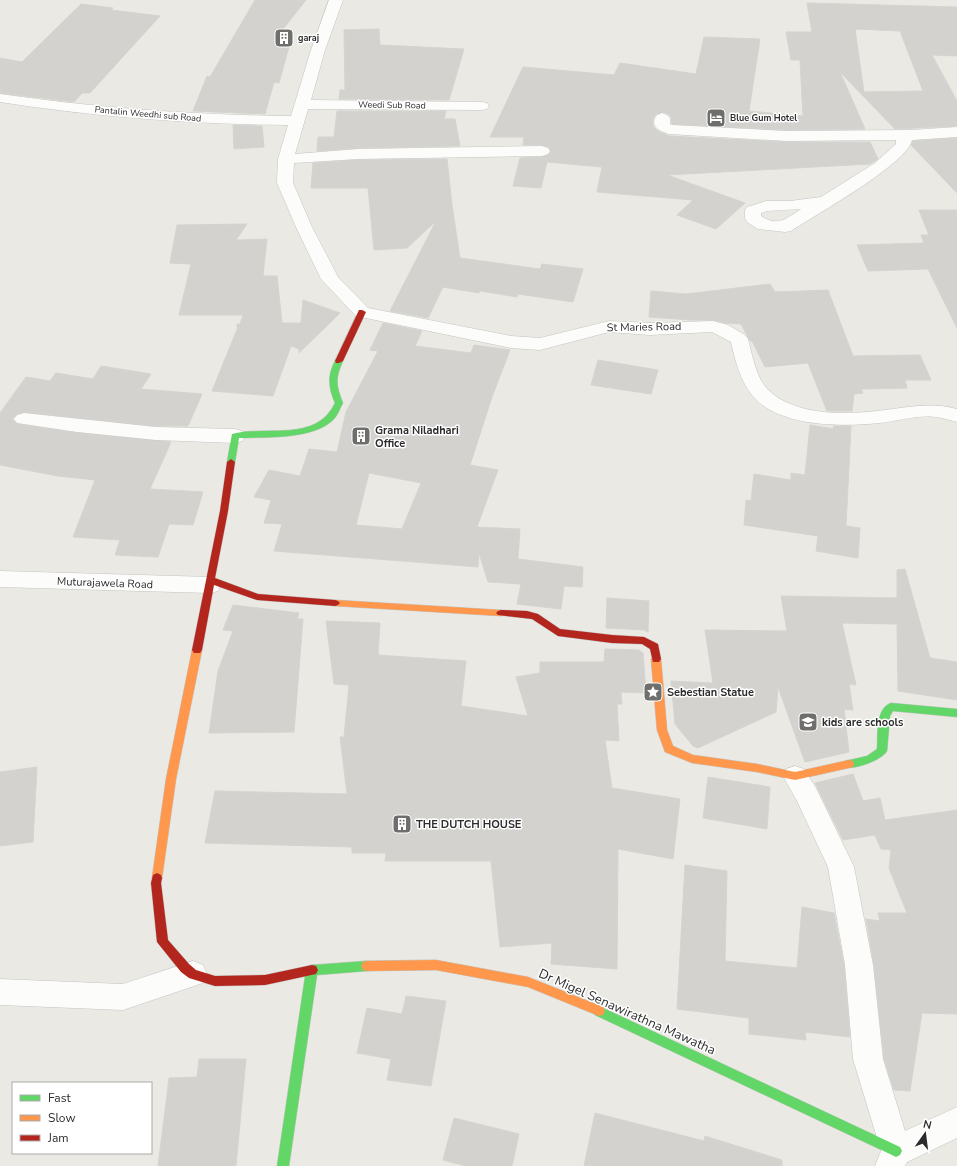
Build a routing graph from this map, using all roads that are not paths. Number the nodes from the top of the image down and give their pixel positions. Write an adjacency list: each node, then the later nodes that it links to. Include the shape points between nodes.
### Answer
1 (336, 0): 3 (street)
2 (0, 98): 6 (street, Pantalin Weedhi sub Road, via 135,115)
3 (302, 104): 4 (street, Weedi Sub Road); 6 (street)
4 (482, 106)
5 (662, 118): 8 (street, via 662,126 675,130 788,136)
6 (297, 121): 10 (street)
7 (957, 132): 8 (street)
8 (905, 135): 11 (street, via 903,145 881,166)
9 (542, 151): 10 (street, via 358,154)
10 (286, 159): 12 (street, via 285,183 307,234 330,279)
11 (827, 201)
12 (362, 312): 13 (street, St Maries Road, via 511,342 540,344 609,326 650,329 713,326 739,339 748,373 762,395 802,415 827,419 878,418 926,410 942,411); 15 (street, via 337,366 332,387 339,403 327,421 304,431)
13 (957, 416)
14 (24, 419): 15 (street, via 136,433)
15 (235, 436): 17 (street)
16 (0, 579): 17 (street, Muturajawela Road)
17 (210, 583): 19 (street, via 257,596 400,608 527,614 558,632 644,641 655,646 662,730 669,749 692,759); 21 (street, via 171,779 156,883 163,942)
18 (957, 712): 19 (street, via 891,706 885,715 882,751 870,759)
19 (794, 776): 24 (street, via 807,795 841,867 859,965 868,1059)
20 (312, 970): 21 (street, Dr Migel Senawirathna Mawatha, via 265,980 215,981); 24 (street, Dr Migel Senawirathna Mawatha, via 360,966 436,965 528,982 626,1024); 25 (street)
21 (193, 974): 22 (street, via 123,997)
22 (0, 992)
23 (957, 1122): 24 (street)
24 (893, 1159)
25 (283, 1166)

